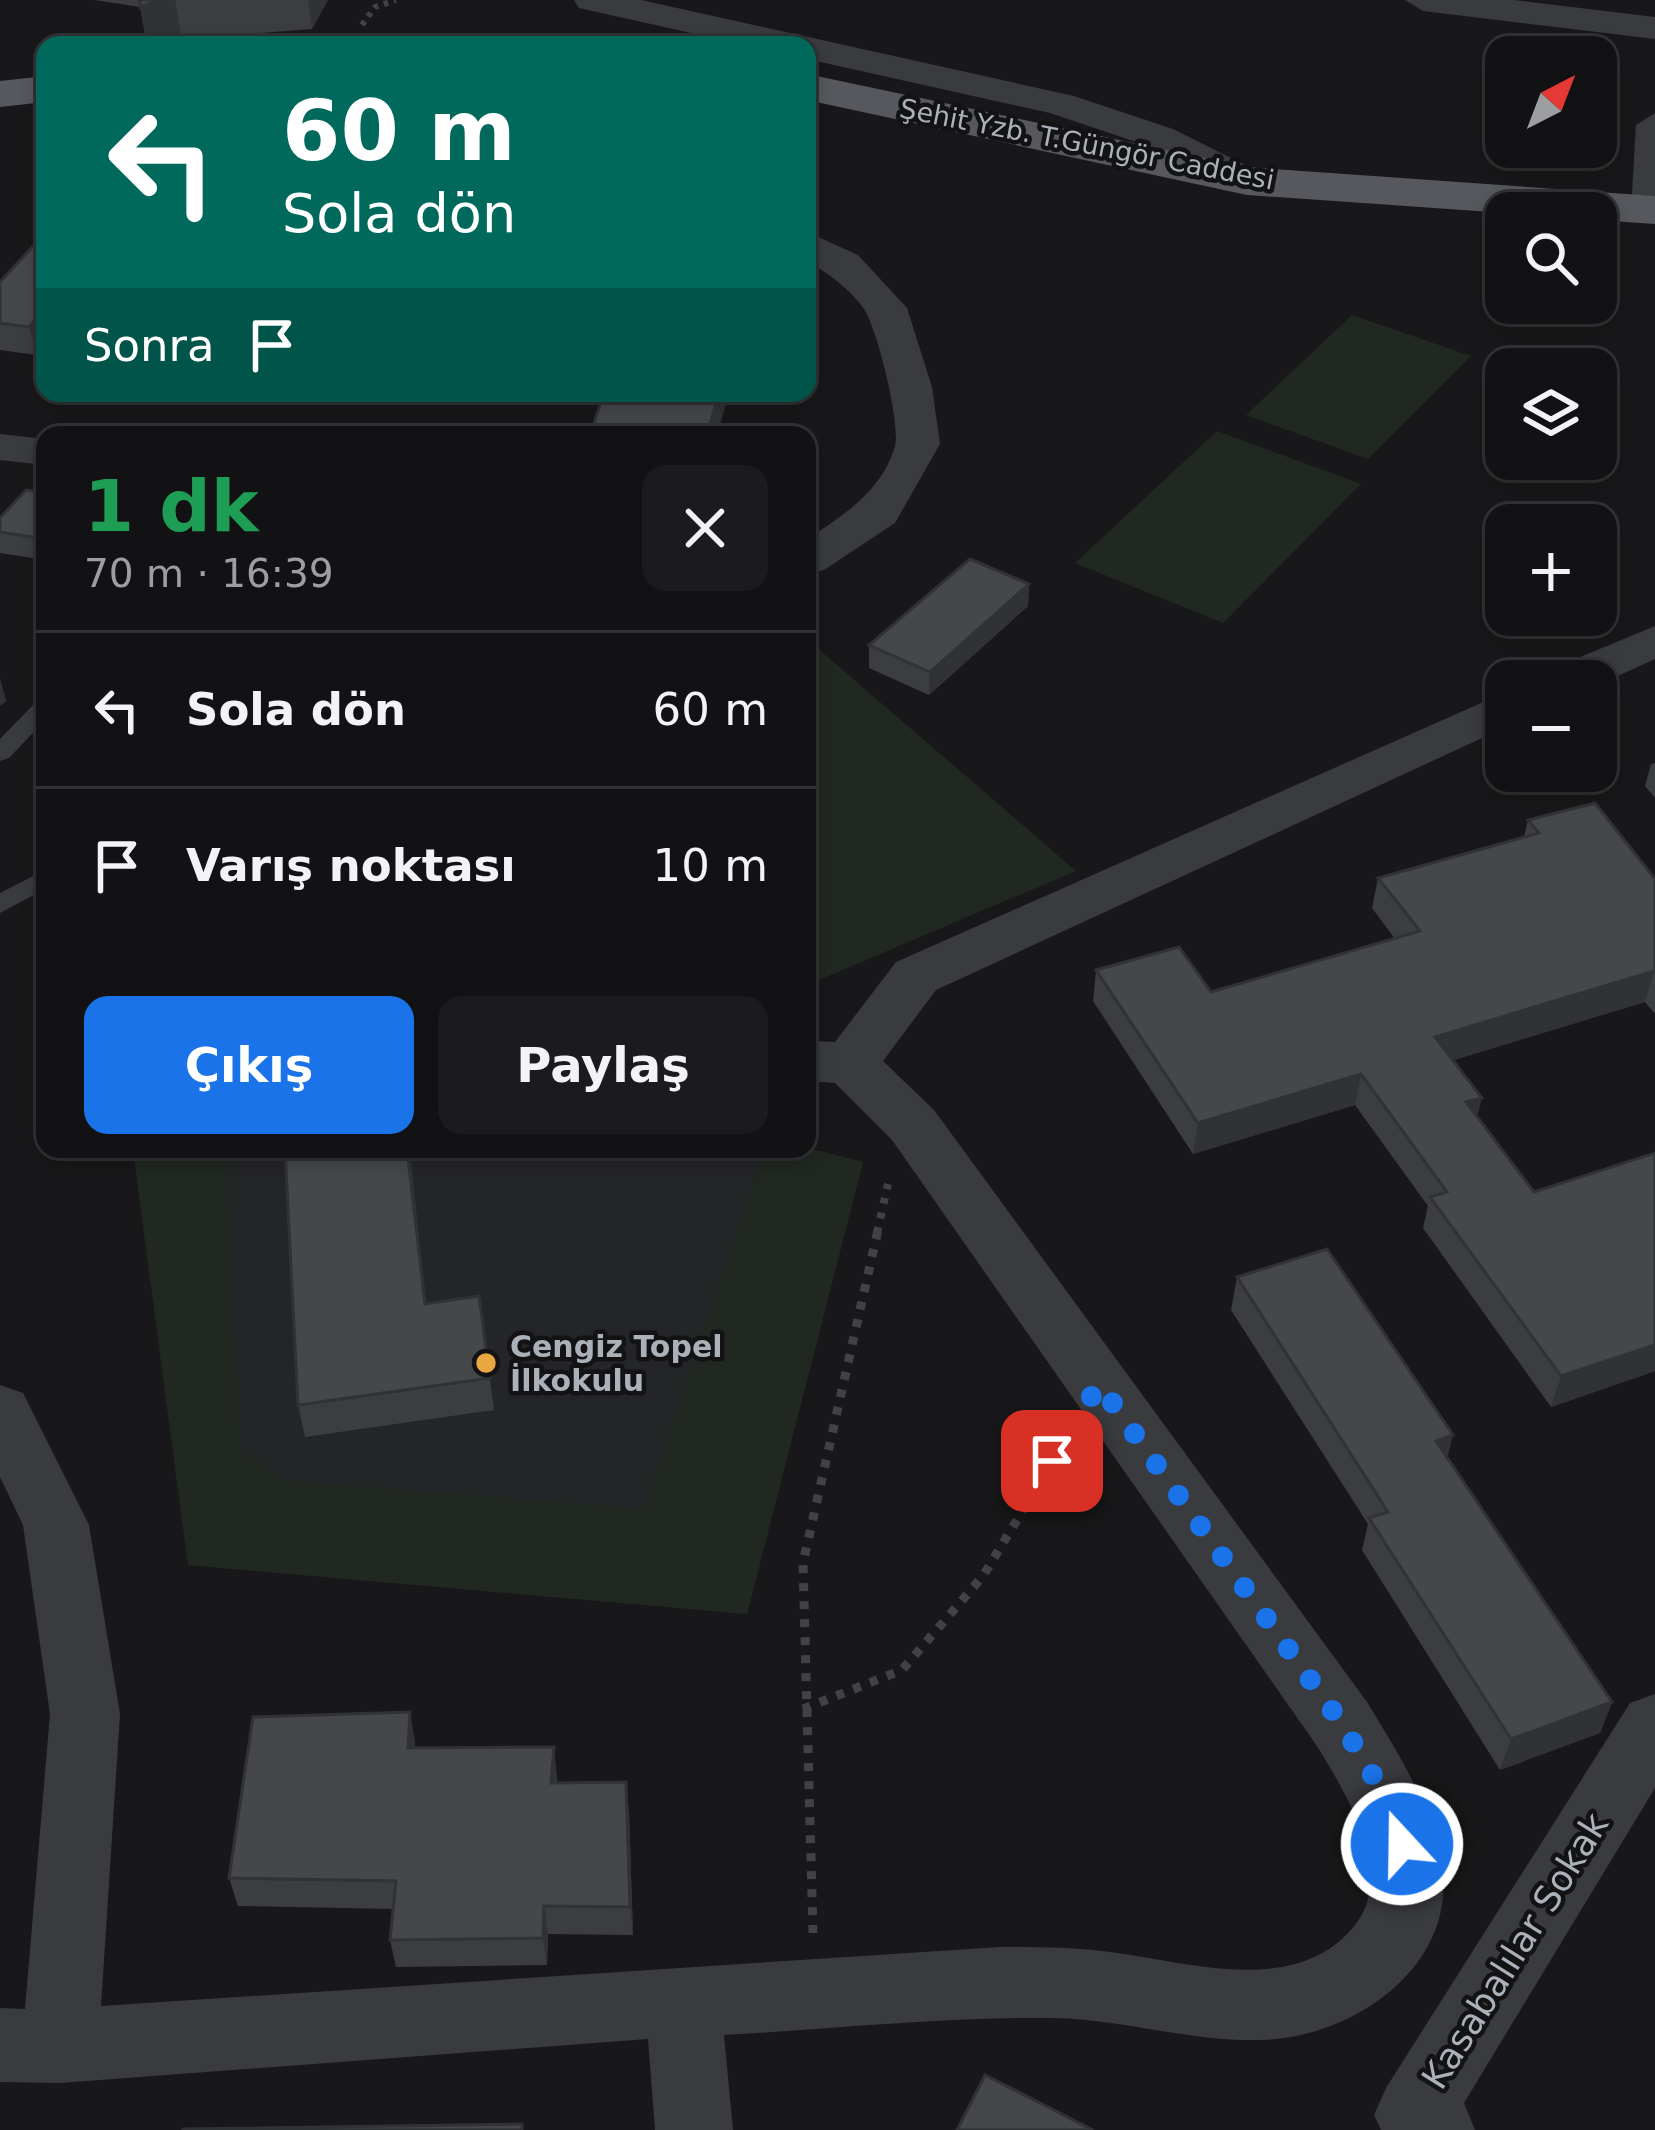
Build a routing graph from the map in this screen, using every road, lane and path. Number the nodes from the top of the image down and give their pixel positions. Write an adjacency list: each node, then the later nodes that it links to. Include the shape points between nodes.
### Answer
1 (396, 0): 4 (path, via 375,7)
2 (592, 0): 6 (street)
3 (1423, 0): 5 (street)
4 (362, 25)
5 (1655, 28)
6 (754, 36)
7 (816, 50): 12 (street, via 1061,104 1159,137)
8 (816, 89): 12 (main road, Şehit Yzb. T.Güngör Caddesi)
9 (36, 90): 10 (main road)
10 (0, 94)
11 (1655, 125): 13 (street)
12 (1246, 181): 13 (main road, Şehit Yzb. T.Güngör Caddesi)
13 (1653, 210)
14 (816, 249): 17 (street, via 886,308 918,444 879,513)
15 (0, 447): 16 (street)
16 (36, 451)
17 (816, 554)
18 (1655, 641): 19 (street)
19 (1613, 660)
20 (36, 715): 22 (lane)
21 (1485, 718): 25 (street, via 916,976)
22 (0, 753)
23 (36, 883): 24 (lane)
24 (0, 904)
25 (828, 1062): 26 (street)
26 (913, 1125): 27 (street); 29 (path, via 884,1194 802,1563)
27 (1099, 1384): 29 (path, via 983,1576 902,1670); 31 (street, via 1342,1724 1396,1814 1408,1874 1400,1922 1372,1963 1334,1986 1270,2005 1204,2004 1067,1983)
28 (0, 1411): 33 (street, via 56,1525 86,1714)
29 (803, 1709): 31 (path)
30 (1655, 1725): 34 (street, Kasabalılar Sokak)
31 (816, 1994): 32 (street)
32 (683, 2000): 33 (street); 35 (street)
33 (30, 2045)
34 (1424, 2122)
35 (694, 2130)

